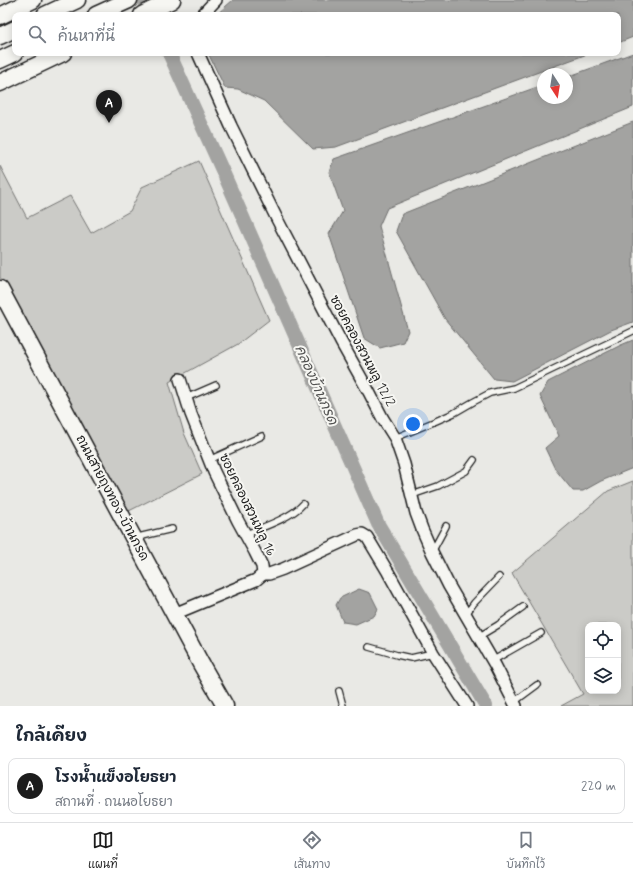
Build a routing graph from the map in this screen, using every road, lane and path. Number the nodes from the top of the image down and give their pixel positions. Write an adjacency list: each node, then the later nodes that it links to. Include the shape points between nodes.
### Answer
1 (33, 0): 10 (street)
2 (77, 0): 6 (street)
3 (129, 0): 7 (street)
4 (172, 0): 8 (street)
5 (216, 0): 9 (street)
6 (51, 12)
7 (103, 12)
8 (148, 12)
9 (205, 12)
10 (0, 16)
11 (12, 30): 12 (street)
12 (0, 36)
13 (12, 54): 16 (street)
14 (57, 56): 17 (street)
15 (199, 56): 24 (street, ซอยคลองสวนพลู 12/2, via 277,219 341,342)
16 (0, 60)
17 (0, 83)
18 (0, 289): 32 (street, ถนนสายถุงทอง-บ้านกรด)
19 (633, 330): 24 (lane, via 514,388 490,393 442,419)
20 (180, 378): 22 (street, ซอยคลองสวนพลู 16)
21 (216, 385): 22 (lane)
22 (186, 398): 25 (street, ซอยคลองสวนพลู 16)
23 (262, 436): 25 (lane)
24 (395, 438): 27 (street, ซอยคลองสวนพลู 12/2)
25 (209, 460): 31 (street, ซอยคลองสวนพลู 16)
26 (474, 460): 27 (lane, via 466,472)
27 (412, 495): 33 (street, ซอยคลองสวนพลู 12/2)
28 (303, 504): 31 (lane, via 288,516)
29 (446, 526): 33 (lane)
30 (172, 529): 32 (lane)
31 (246, 534): 34 (street, ซอยคลองสวนพลู 16, via 262,566)
32 (134, 538): 37 (street, ถนนสายถุงทอง-บ้านกรด)
33 (432, 552): 38 (street, ซอยคลองสวนพลู 12/2)
34 (263, 574): 37 (street, ซอยคลองสวนพลู 16, via 256,580); 42 (street, via 283,569 362,534 372,545)
35 (499, 577): 38 (lane)
36 (523, 608): 40 (lane)
37 (174, 614): 47 (street, ถนนสายถุงทอง-บ้านกรด)
38 (466, 614): 40 (street, ซอยคลองสวนพลู 12/2)
39 (541, 632): 43 (lane)
40 (478, 637): 43 (street, ซอยคลองสวนพลู 12/2)
41 (369, 648): 42 (lane, via 411,658)
42 (433, 653): 49 (street)
43 (492, 661): 46 (street, ซอยคลองสวนพลู 12/2)
44 (537, 685): 46 (lane)
45 (339, 691): 48 (lane)
46 (515, 704)
47 (225, 706)
48 (343, 706)
49 (467, 706)

